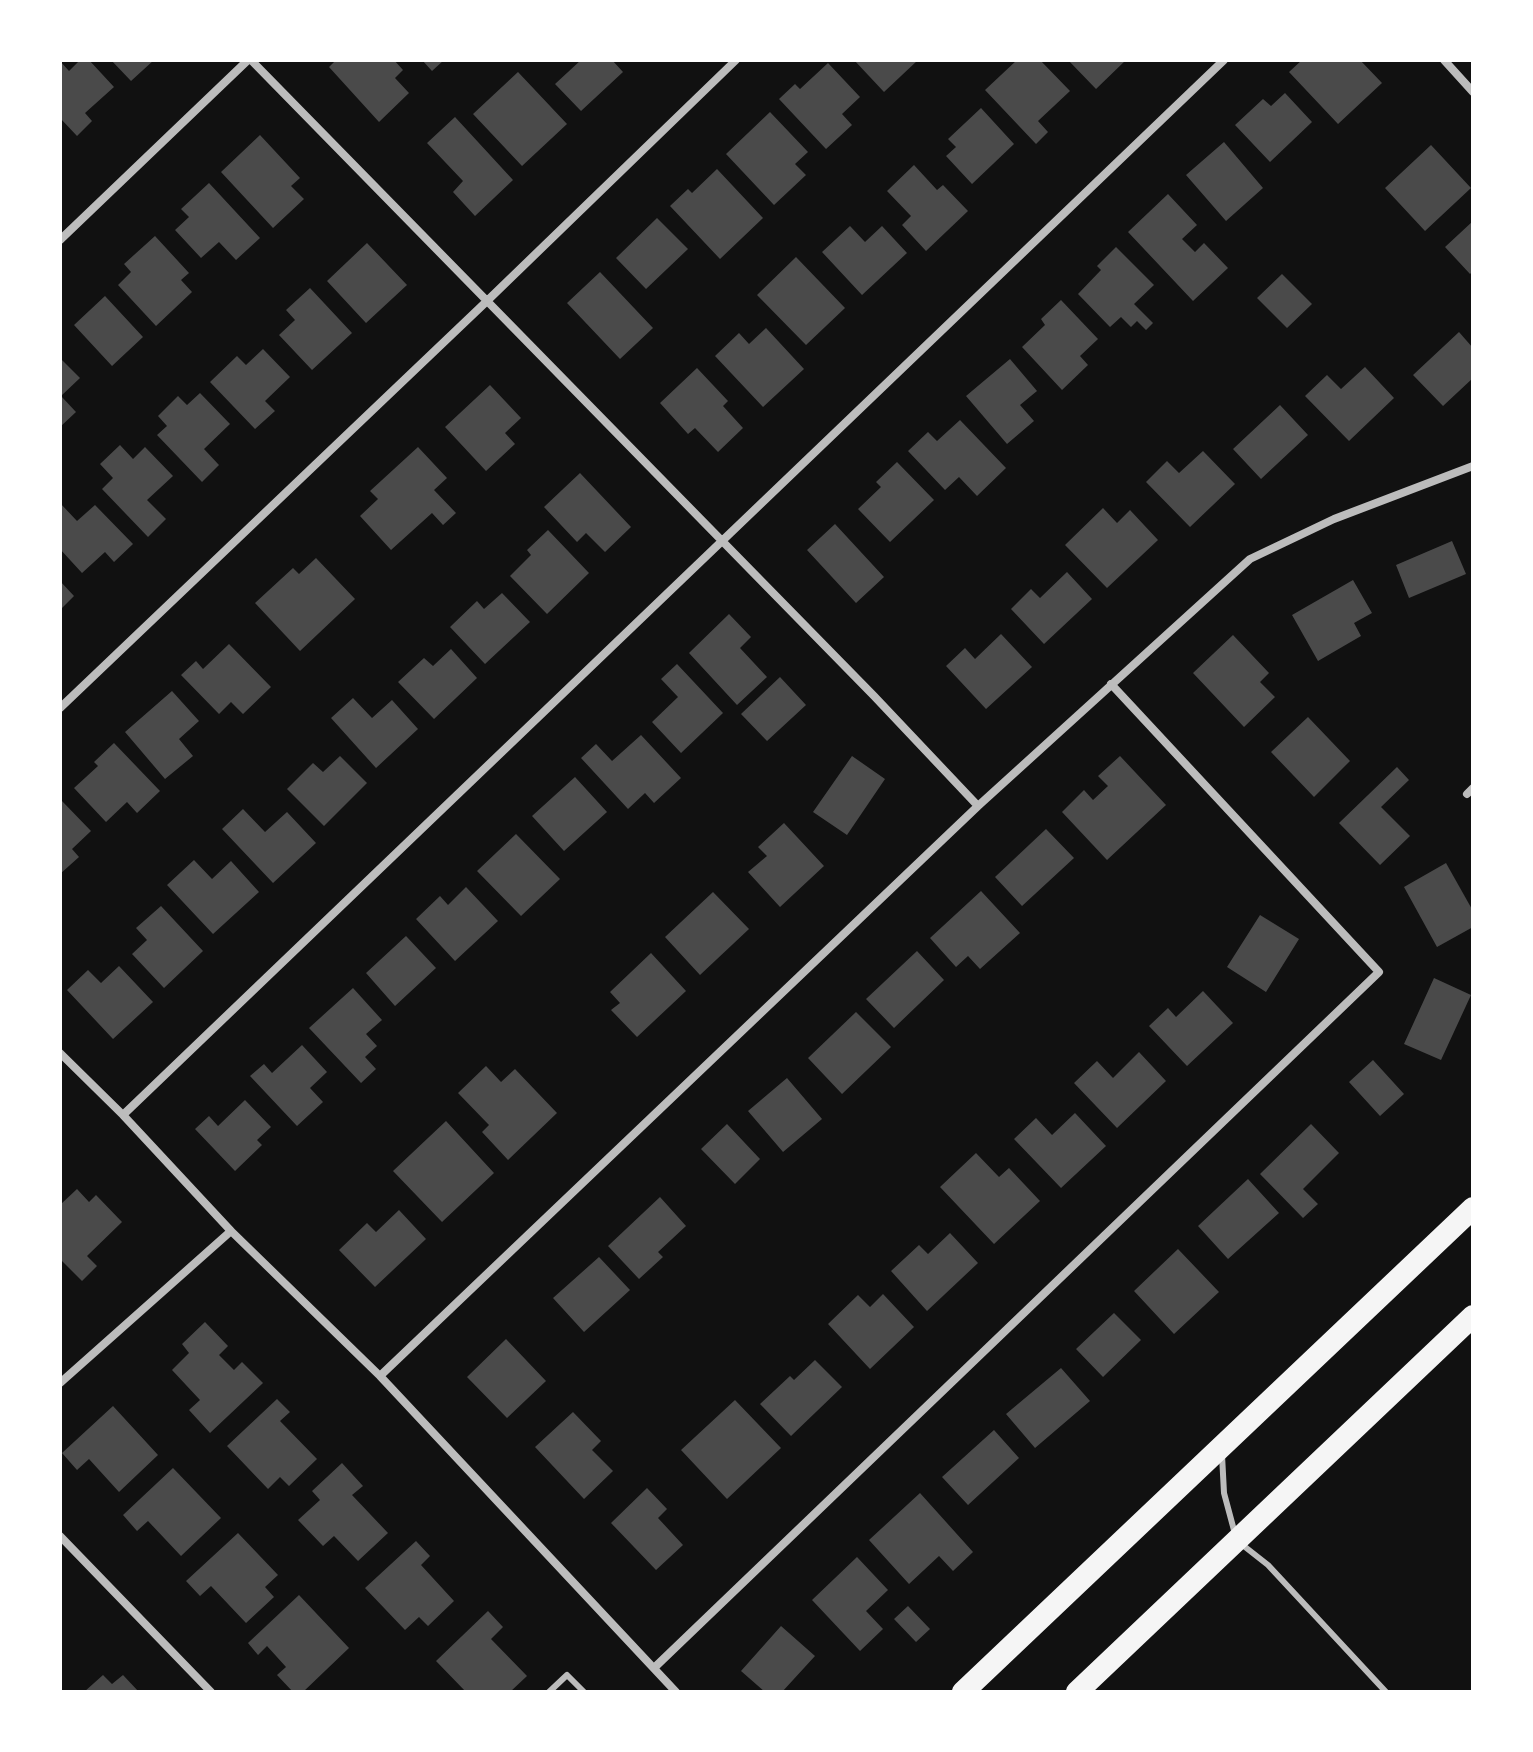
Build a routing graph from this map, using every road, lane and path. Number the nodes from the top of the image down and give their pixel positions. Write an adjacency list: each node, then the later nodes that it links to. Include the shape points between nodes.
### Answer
1 (250, 60): 6 (street); 7 (street)
2 (736, 60): 7 (street)
3 (1224, 60): 9 (street)
4 (1444, 60): 5 (street)
5 (1471, 85)
6 (60, 240)
7 (487, 301): 9 (street); 11 (street)
8 (1473, 466): 10 (street, via 1334,519 1250,559)
9 (723, 541): 12 (street); 14 (street)
10 (1111, 684): 12 (street); 23 (street, via 1379,972)
11 (60, 708)
12 (978, 806): 18 (street)
13 (60, 1053): 14 (street)
14 (123, 1115): 16 (street)
15 (1473, 1208): 20 (highway)
16 (231, 1231): 18 (street); 19 (street)
17 (1473, 1316): 22 (highway)
18 (380, 1376): 23 (street)
19 (60, 1383)
20 (1221, 1447): 22 (lane, via 1224,1493); 28 (highway)
21 (60, 1536): 24 (street)
22 (1237, 1540): 29 (highway); 30 (lane, via 1268,1565)
23 (654, 1668): 27 (street)
24 (211, 1692)
25 (549, 1692): 26 (lane, via 567,1675)
26 (584, 1692)
27 (676, 1692)
28 (963, 1692)
29 (1077, 1692)
30 (1386, 1692)

